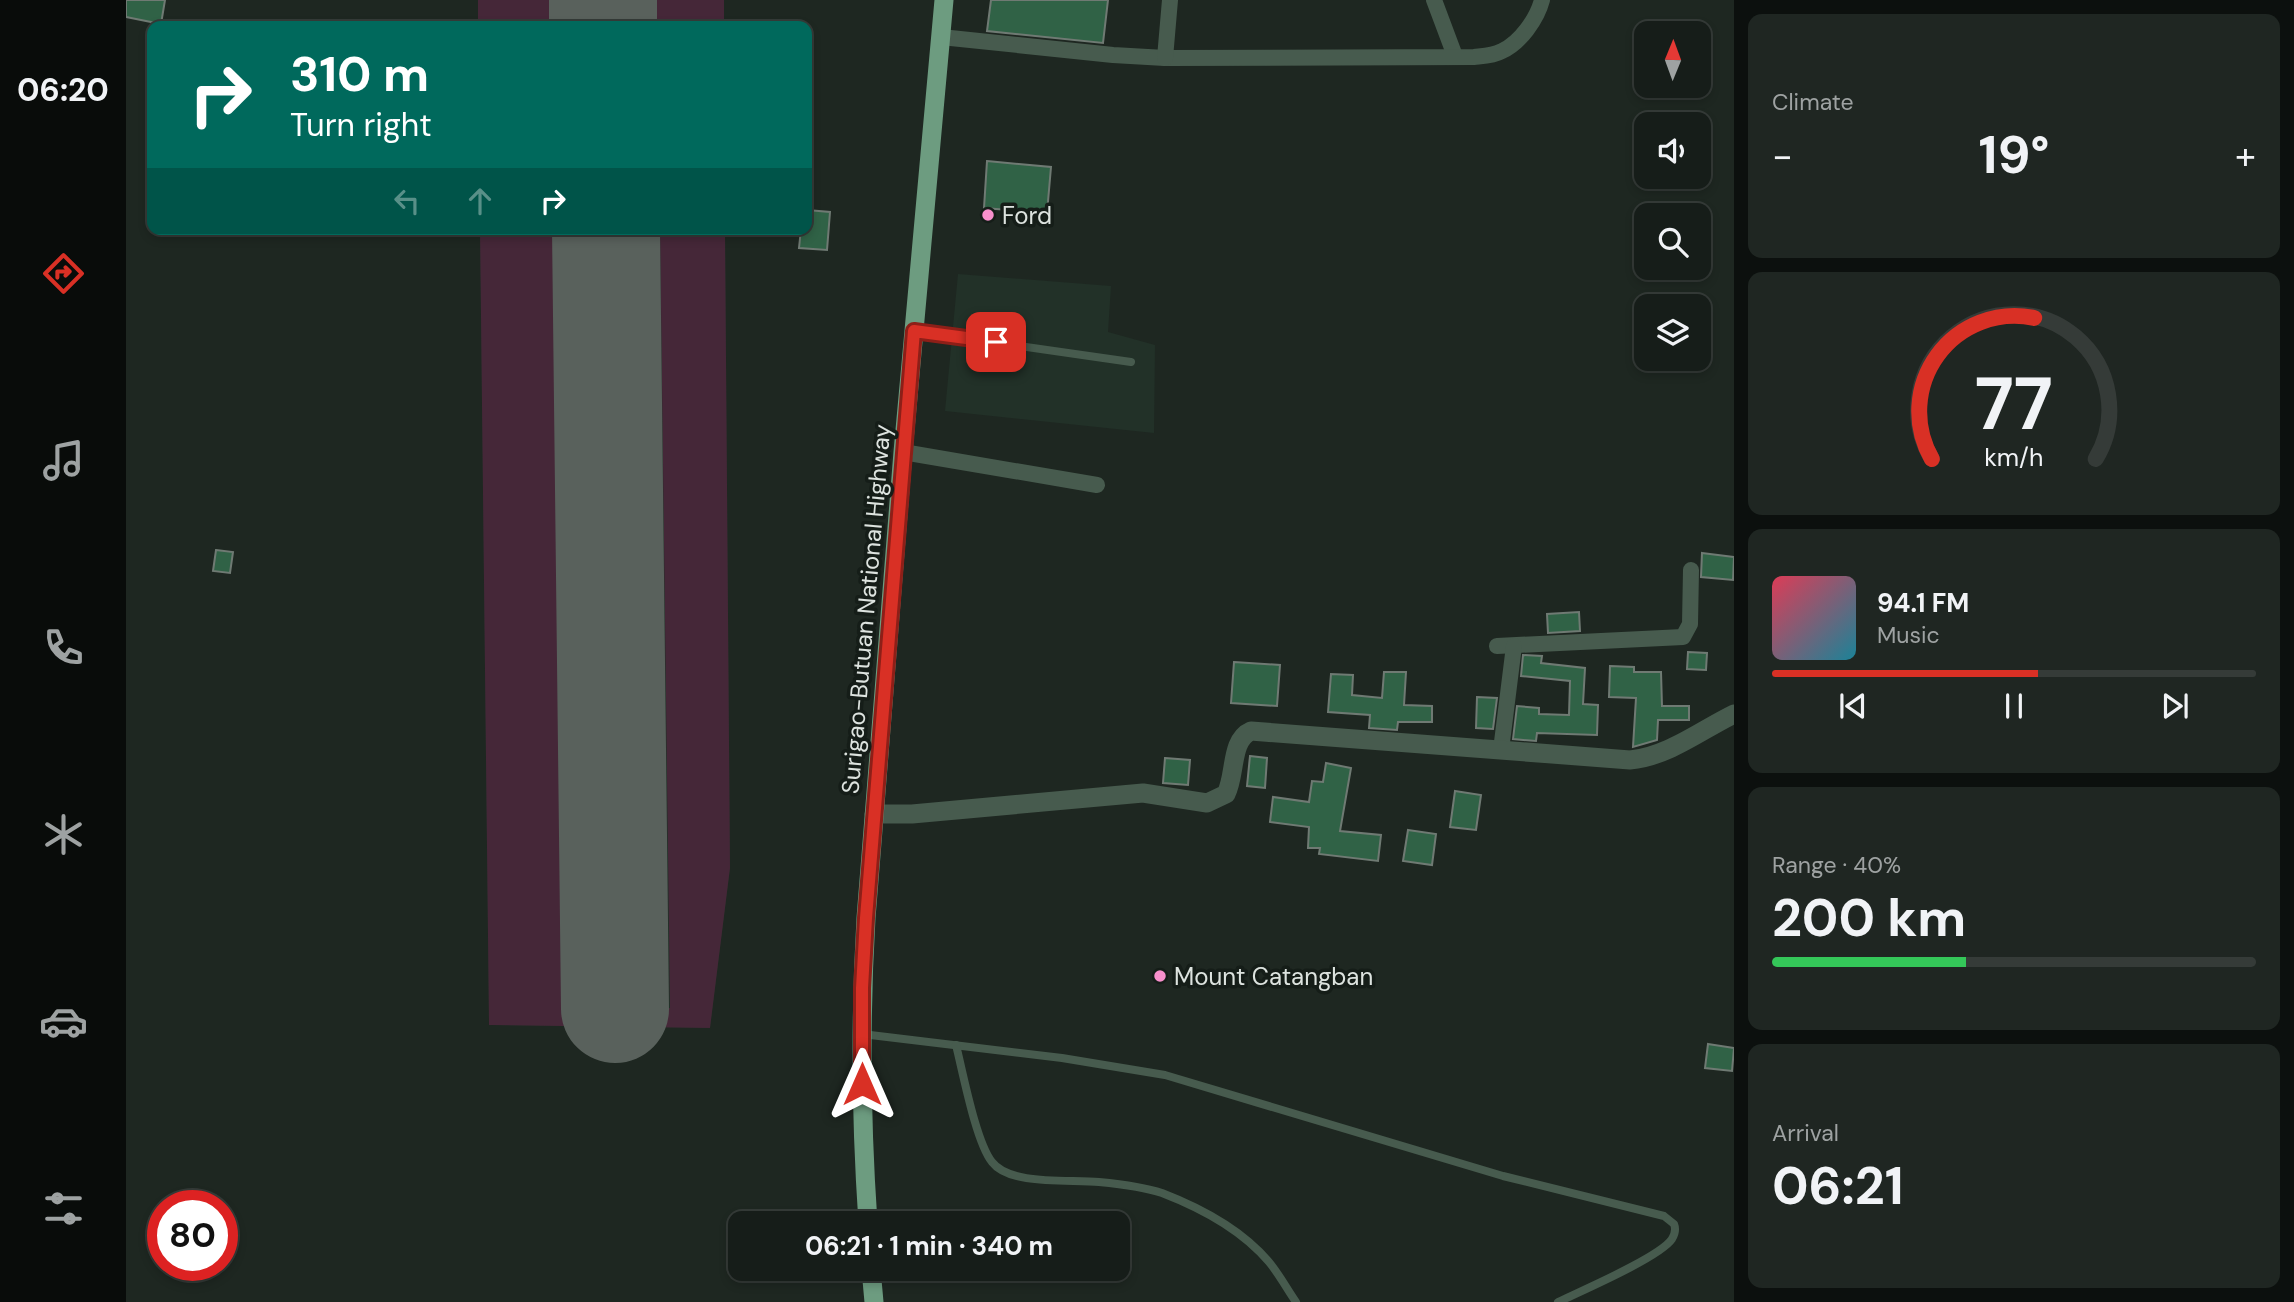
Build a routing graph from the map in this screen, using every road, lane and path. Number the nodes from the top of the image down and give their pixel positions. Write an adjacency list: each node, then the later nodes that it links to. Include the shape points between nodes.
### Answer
1 (944, 0): 5 (highway, Surigao-Butuan National Highway)
2 (1170, 0): 7 (street)
3 (1434, 0): 6 (street)
4 (1542, 0): 6 (street, via 1514,44 1491,55)
5 (941, 37): 7 (street); 8 (highway, Surigao-Butuan National Highway)
6 (1455, 56): 7 (street)
7 (1164, 58)
8 (914, 331): 9 (lane); 10 (highway, Surigao-Butuan National Highway)
9 (1131, 362)
10 (903, 453): 11 (street); 17 (highway, Surigao-Butuan National Highway)
11 (1097, 485)
12 (1691, 570): 14 (street, via 1690,624 1683,637)
13 (1497, 646): 14 (street)
14 (1514, 646): 16 (street)
15 (1734, 714): 16 (street, via 1642,759)
16 (1501, 750): 17 (street, via 1251,732 1240,739 1226,794 1207,803 1143,793)
17 (874, 814): 18 (highway, Surigao-Butuan National Highway)
18 (862, 1034): 19 (lane); 20 (highway, Surigao-Butuan National Highway)
19 (956, 1045): 23 (lane, via 981,1141 1000,1170 1029,1178 1101,1182 1160,1192 1207,1213 1248,1240); 24 (lane, via 1165,1075 1503,1176 1664,1216 1674,1224 1672,1238 1651,1256)
20 (867, 1211)
21 (872, 1281): 22 (highway)
22 (874, 1302)
23 (1296, 1302)
24 (1558, 1302)

